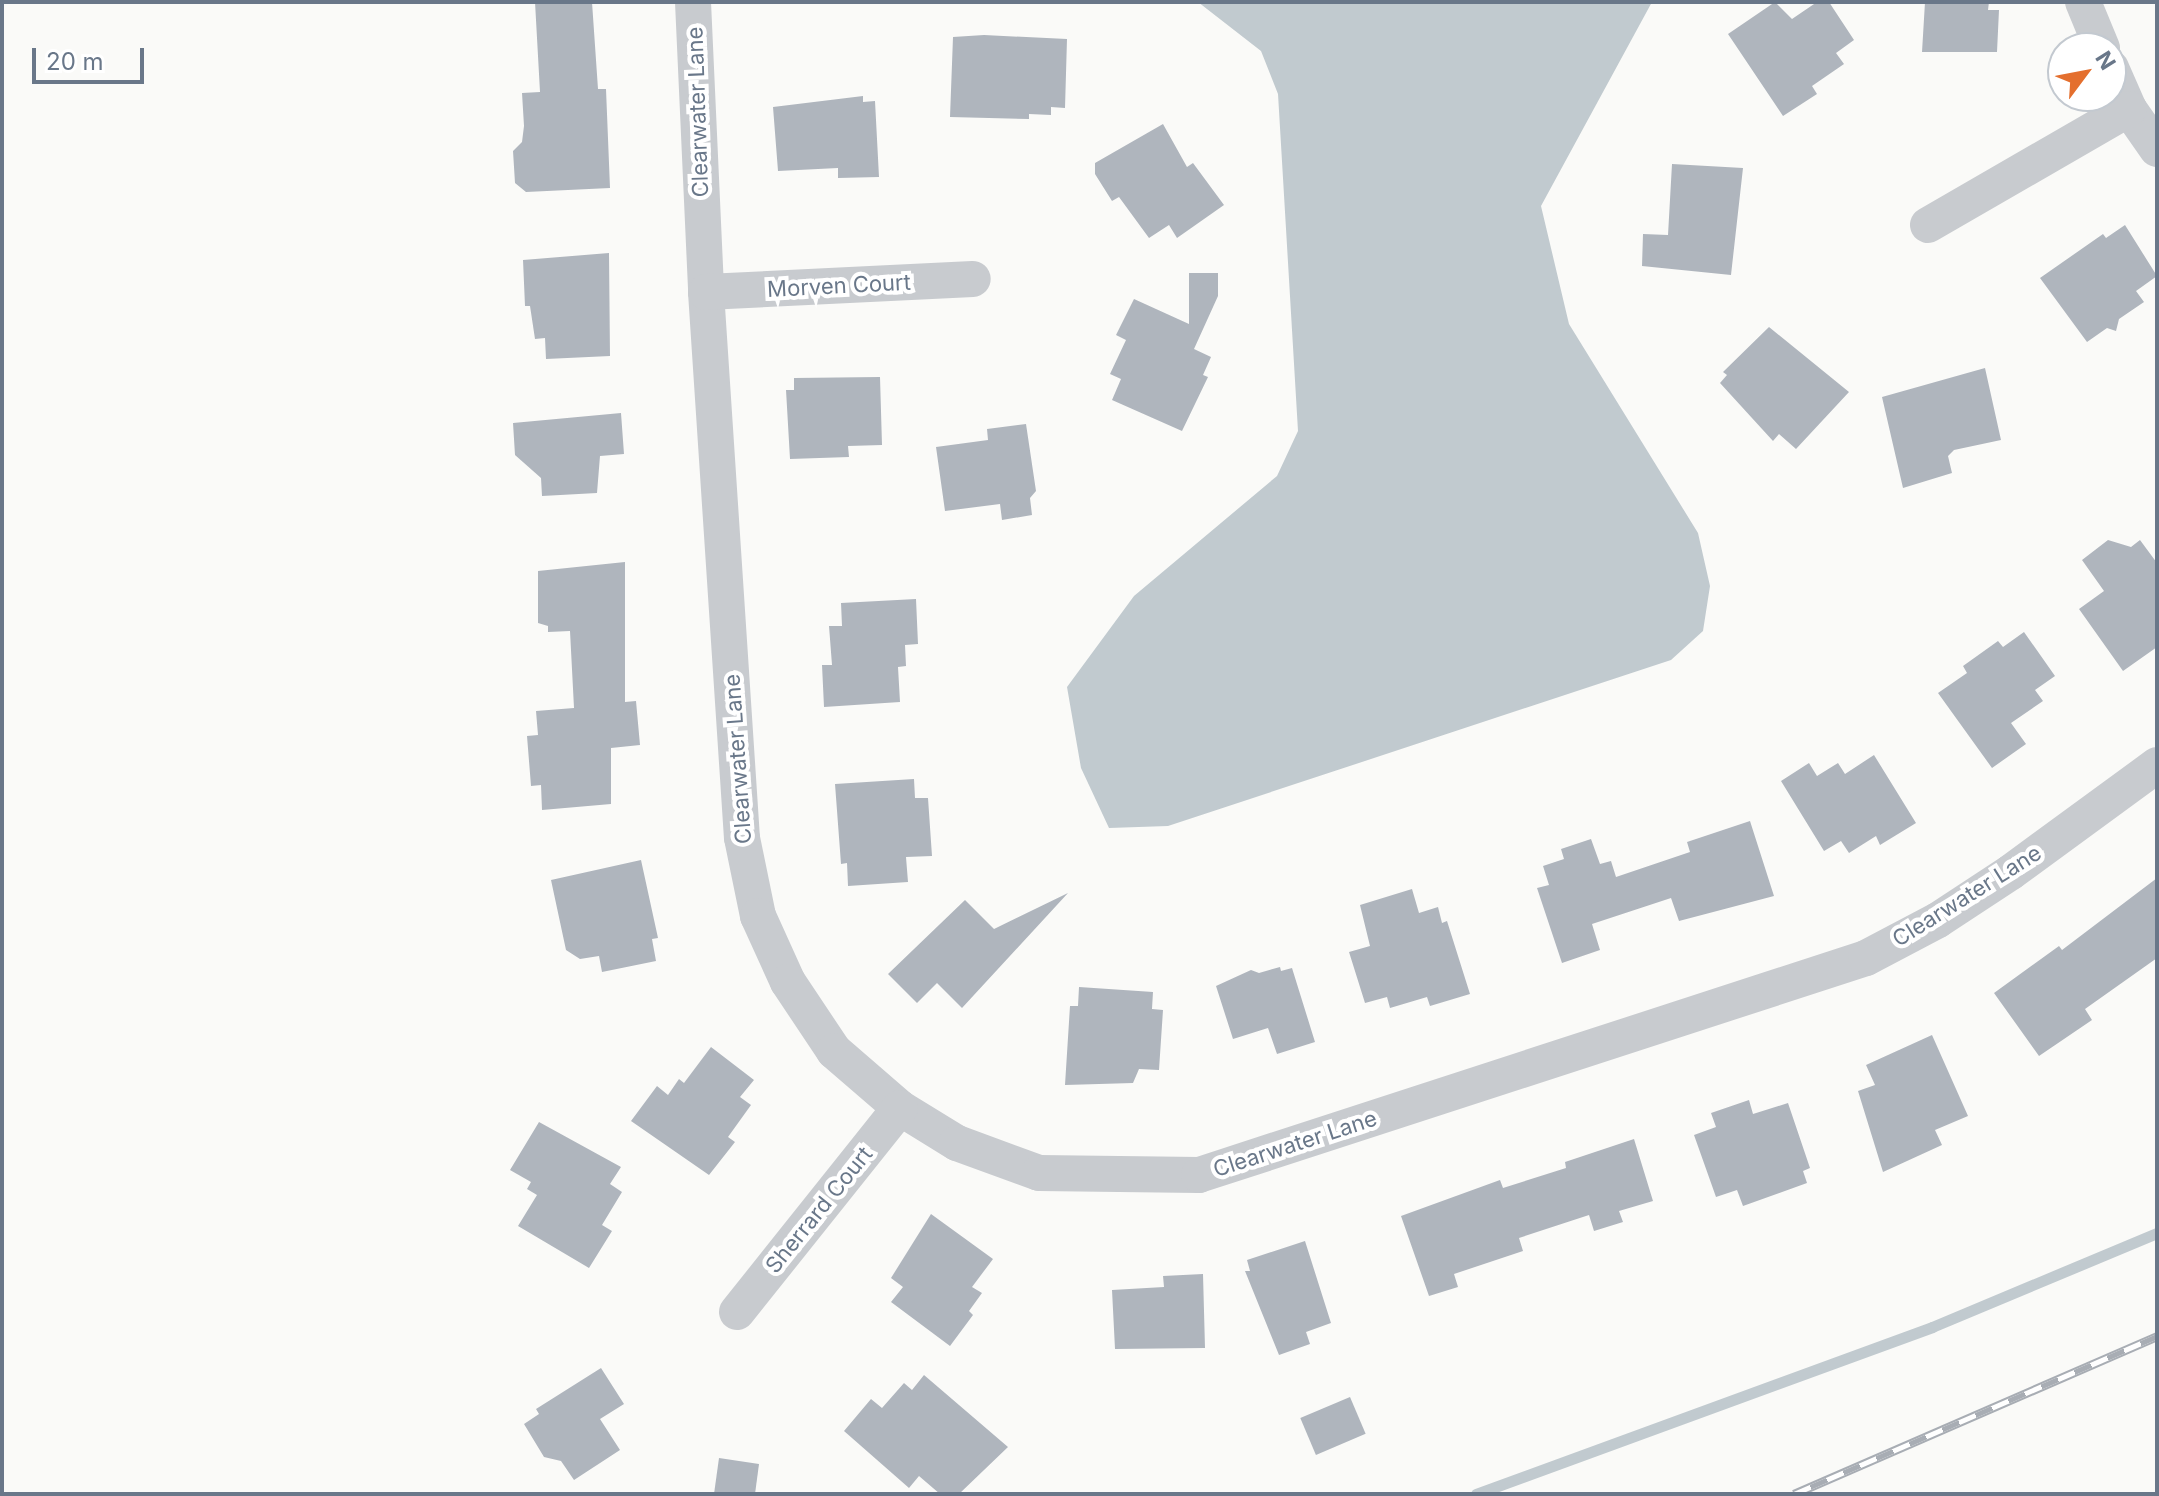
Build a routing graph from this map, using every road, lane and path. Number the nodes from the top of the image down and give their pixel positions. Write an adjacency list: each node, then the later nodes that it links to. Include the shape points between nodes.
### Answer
1 (693, 2): 9 (street, Clearwater Lane)
2 (2083, 2): 3 (street)
3 (2095, 32)
4 (2127, 104): 5 (street)
5 (2129, 109): 6 (street); 7 (street)
6 (2157, 149)
7 (1928, 225)
8 (973, 279): 9 (street, Morven Court)
9 (706, 292): 11 (street, Clearwater Lane, via 742,838 758,916 788,982 834,1051)
10 (2157, 765): 11 (street, Clearwater Lane, via 2011,872 1938,920 1866,958 1199,1175 1039,1173 957,1143)
11 (900, 1108): 12 (street, Sherrard Court)
12 (737, 1312)

